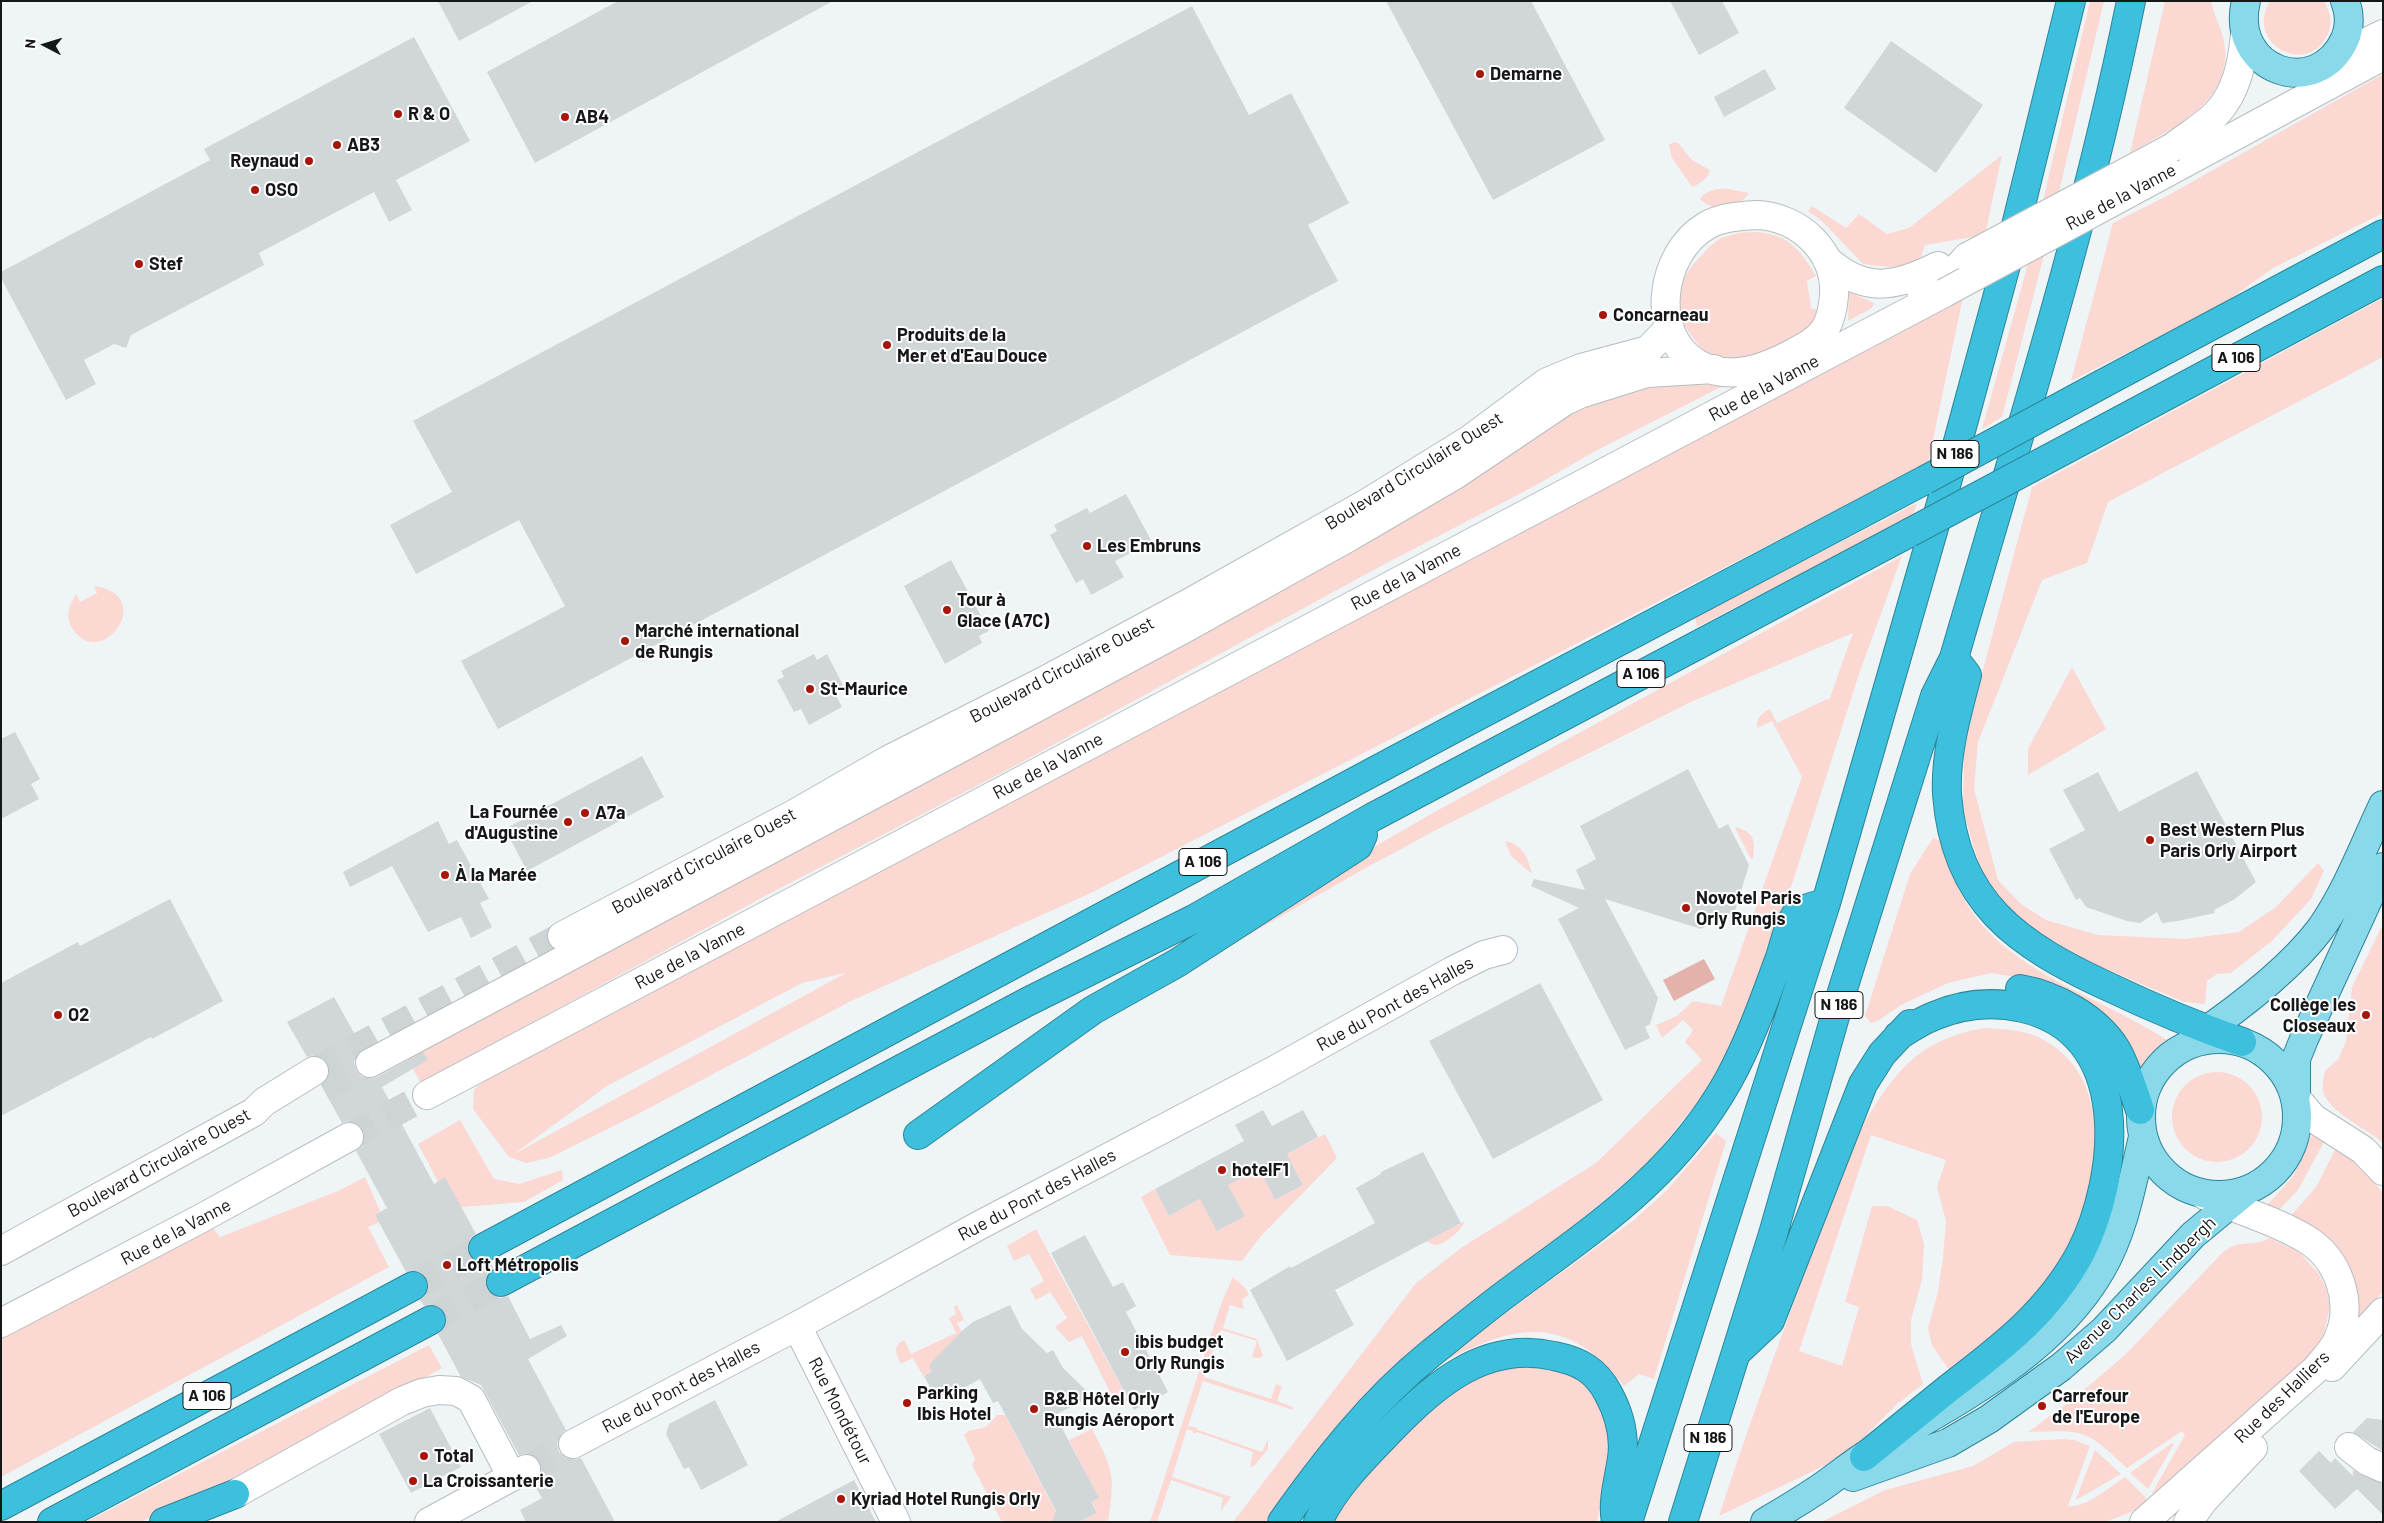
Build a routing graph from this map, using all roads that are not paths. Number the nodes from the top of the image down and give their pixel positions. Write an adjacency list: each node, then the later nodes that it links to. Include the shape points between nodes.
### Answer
1 (2071, 1): 22 (highway, N 186, via 1944,493)
2 (2131, 1): 18 (highway, N 186, via 2068,263)
3 (2227, 1): 6 (main road)
4 (2246, 1): 6 (main road, via 2242,15)
5 (2345, 1): 9 (main road, via 2349,19 2347,33 2341,47)
6 (2244, 32): 9 (main road, via 2256,55 2279,70 2306,71); 10 (street, via 2243,58 2230,94 2216,114)
7 (2383, 34): 9 (street)
8 (2383, 56): 10 (street, Rue de la Vanne)
9 (2325, 63): 10 (street, via 2295,86 2200,138)
10 (2171, 159): 12 (street, bridge); 31 (street, Rue de la Vanne, bridge, via 1944,293)
11 (2383, 234): 39 (highway, A 106, bridge)
12 (1967, 257): 13 (street, via 1944,263 1909,280 1886,284 1850,278); 16 (street, via 1948,277)
13 (1827, 260): 15 (street, via 1804,230 1777,217 1757,215 1716,221 1691,237 1673,266 1665,300); 16 (street, via 1832,275 1833,305 1824,330)
14 (2383, 280): 20 (highway, A 106, bridge)
15 (1668, 330): 17 (street, via 1683,353); 23 (street, Boulevard Circulaire Ouest, via 1648,350 1581,368 1547,382 1452,451 1188,604 888,760 794,814)
16 (1810, 344): 17 (street, via 1758,370)
17 (1714, 369): 29 (street, via 1648,373 1572,398 1455,475 1207,616)
18 (1954, 658): 25 (highway, via 1967,675 1951,741 1947,793 1956,847 1982,899 1999,920 2040,952 2077,973); 47 (highway, N 186, via 1935,696 1842,992)
19 (2383, 804): 25 (main road, via 2342,892 2321,928 2294,958 2240,1007)
20 (1373, 817): 34 (highway, via 1358,846 1177,963 1093,1010); 41 (highway, A 106, via 1194,919 1027,1002)
21 (2383, 866): 32 (main road, via 2296,1059)
22 (1826, 903): 59 (highway, via 1808,908 1794,918 1763,1001 1727,1082 1704,1120 1662,1170 1617,1212 1503,1296 1390,1390 1322,1465); 62 (highway, N 186)
23 (562, 936)
24 (1503, 950): 46 (street, Rue du Pont des Halles, via 1484,955 1452,971 1273,1071 980,1225)
25 (2207, 1030): 27 (highway); 28 (main road)
26 (1898, 1036): 33 (highway, via 1921,1012 1962,991 2004,986 2041,994 2060,1002 2103,1033 2115,1048 2127,1072); 47 (highway, via 1863,1084 1770,1321); 50 (highway, via 1933,1016 1972,1005 2011,1006 2033,1010 2047,1017 2076,1038 2096,1067 2108,1107 2109,1155 2104,1184 2088,1235 2068,1272 2042,1308 2006,1345)
27 (2242, 1042): 28 (main road, via 2207,1040); 32 (main road, via 2259,1049 2279,1065)
28 (2183, 1047): 33 (main road, via 2158,1068 2147,1085)
29 (370, 1063)
30 (318, 1079): 40 (street, Boulevard Circulaire Ouest, via 264,1102 254,1112)
31 (427, 1095)
32 (2296, 1098): 36 (street, via 2313,1118 2363,1150); 38 (main road, via 2296,1130 2284,1161 2267,1180)
33 (2141, 1124): 37 (main road, via 2153,1161 2171,1180); 50 (main road, Avenue Charles Lindbergh, via 2124,1217 2113,1247 2090,1288 2066,1318 2042,1341 1973,1391)
34 (918, 1135)
35 (349, 1138): 45 (street, Rue de la Vanne)
36 (2383, 1171)
37 (2204, 1195): 38 (street, Rue des Halliers)
38 (2237, 1199): 52 (main road, Avenue Charles Lindbergh, via 2193,1235 2104,1330 2061,1367 1990,1419 1948,1444); 65 (street, Rue des Halliers, via 2322,1252 2335,1270 2343,1291 2342,1326 2334,1347 2315,1370)
39 (483, 1248)
40 (1, 1251)
41 (501, 1282)
42 (413, 1286): 54 (highway, A 106)
43 (2383, 1312): 66 (street, Rue des Halliers, via 2203,1501)
44 (431, 1320): 55 (highway, A 106)
45 (1, 1323)
46 (797, 1326): 48 (street, Rue du Pont des Halles); 58 (street, Rue Mondétour)
47 (1734, 1355): 63 (highway, N 186)
48 (573, 1444)
49 (2348, 1447): 51 (street)
50 (1864, 1457): 52 (main road, Avenue Charles Lindbergh)
51 (2383, 1468)
52 (1819, 1489): 64 (main road, Avenue Charles Lindbergh)
53 (235, 1494): 56 (highway); 57 (street, via 402,1401 422,1393 456,1391 471,1399 519,1473)
54 (1, 1506)
55 (52, 1522)
56 (164, 1522)
57 (429, 1522)
58 (896, 1522)
59 (1282, 1522)
60 (1318, 1522): 61 (highway, via 1353,1470 1416,1404 1442,1383 1473,1364 1504,1354 1535,1351 1570,1359 1596,1374 1609,1393 1621,1421 1622,1456 1613,1506)
61 (1616, 1522)
62 (1628, 1522)
63 (1683, 1522)
64 (1765, 1522)
65 (2144, 1522)
66 (2188, 1522)

